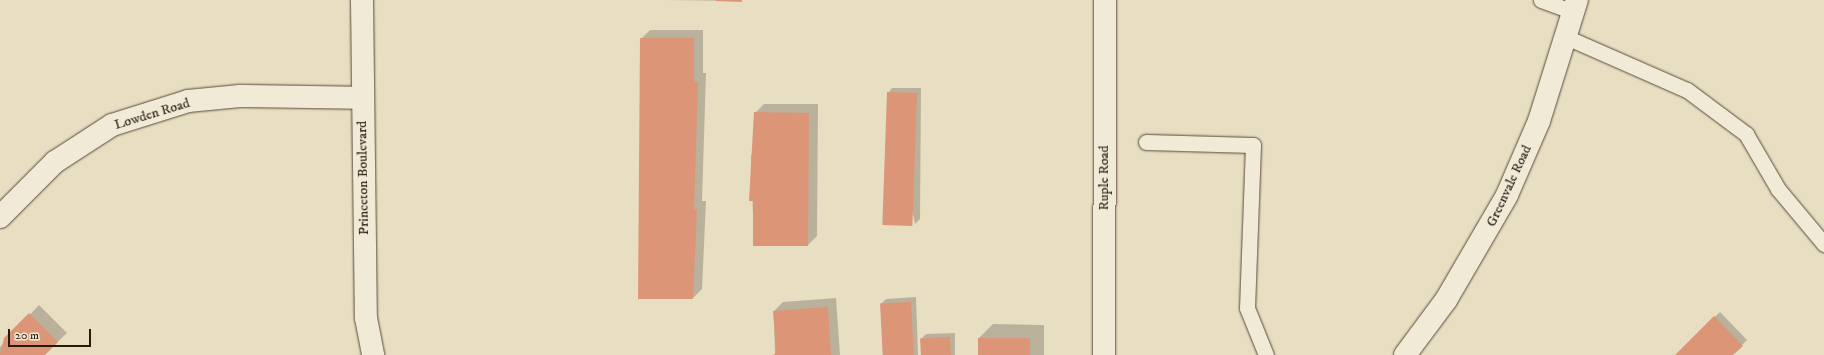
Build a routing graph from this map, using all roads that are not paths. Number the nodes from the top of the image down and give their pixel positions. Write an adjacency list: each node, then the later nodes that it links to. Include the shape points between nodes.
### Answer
1 (362, 0): 6 (street, Princeton Boulevard)
2 (1104, 0): 11 (street, Ruple Road)
3 (1541, 0): 4 (lane)
4 (1575, 6): 5 (street, Greenvale Road)
5 (1566, 37): 9 (lane, via 1687,90 1746,134 1778,189); 13 (street, Greenvale Road, via 1539,120 1507,195 1446,300)
6 (362, 98): 8 (street, Lowden Road, via 240,96 202,100 112,125 55,162); 10 (street, Princeton Boulevard, via 366,318)
7 (1146, 142): 12 (lane, via 1253,145 1247,308)
8 (0, 217)
9 (1824, 244)
10 (373, 355)
11 (1104, 355)
12 (1266, 355)
13 (1405, 355)

